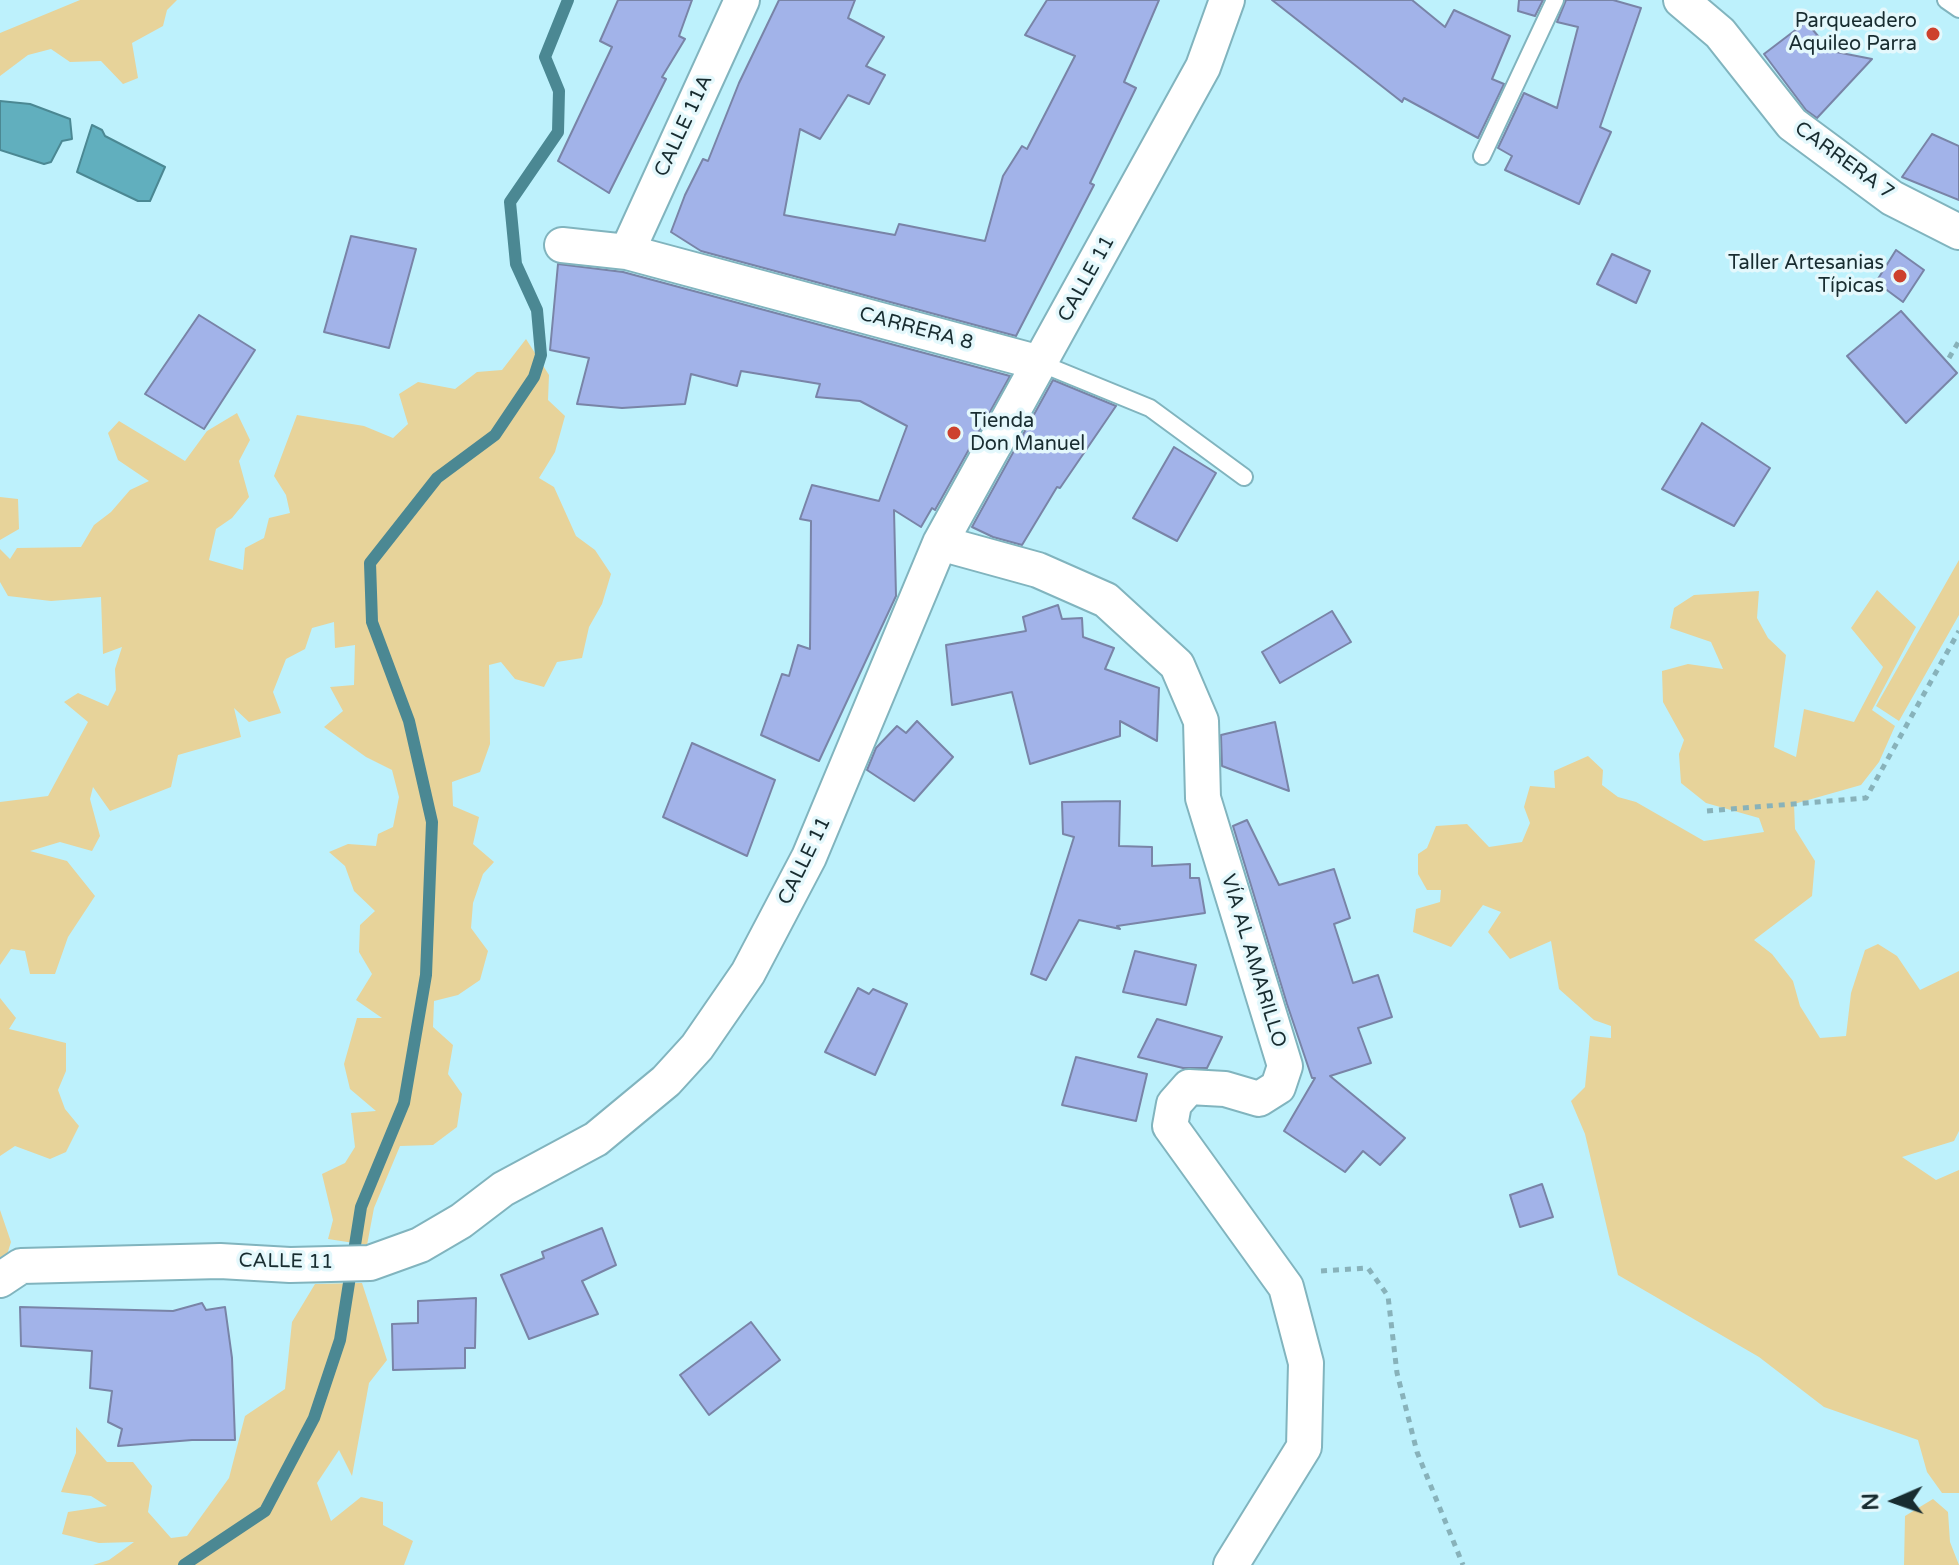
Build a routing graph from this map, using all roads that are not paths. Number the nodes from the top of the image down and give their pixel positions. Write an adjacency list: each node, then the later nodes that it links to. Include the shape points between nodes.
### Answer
1 (742, 0): 10 (street, CALLE 11A)
2 (1227, 0): 11 (street, CALLE 11, via 1203,67)
3 (1555, 0): 7 (lane)
4 (1681, 0): 8 (street, CARRERA 7, via 1720,33 1792,124 1892,198)
5 (1946, 0): 6 (lane)
6 (1959, 9)
7 (1482, 156)
8 (1959, 232)
9 (562, 245): 10 (street, CARRERA 8)
10 (627, 252): 11 (street, CARRERA 8)
11 (1040, 363): 12 (lane, CARRERA 8, via 1150,408); 13 (street, CALLE 11)
12 (1244, 477)
13 (940, 543): 14 (street, CALLE 11, via 809,857 748,973 697,1047 666,1081 596,1139 503,1189 420,1245 370,1263 220,1261); 15 (street, VÍA AL AMARILLO, via 1038,570 1106,600 1177,665 1201,721 1203,798 1285,1066 1278,1087 1259,1099 1225,1089 1189,1087 1174,1104 1170,1126 1286,1287 1306,1363 1304,1447)
14 (11, 1273)
15 (1231, 1565)

